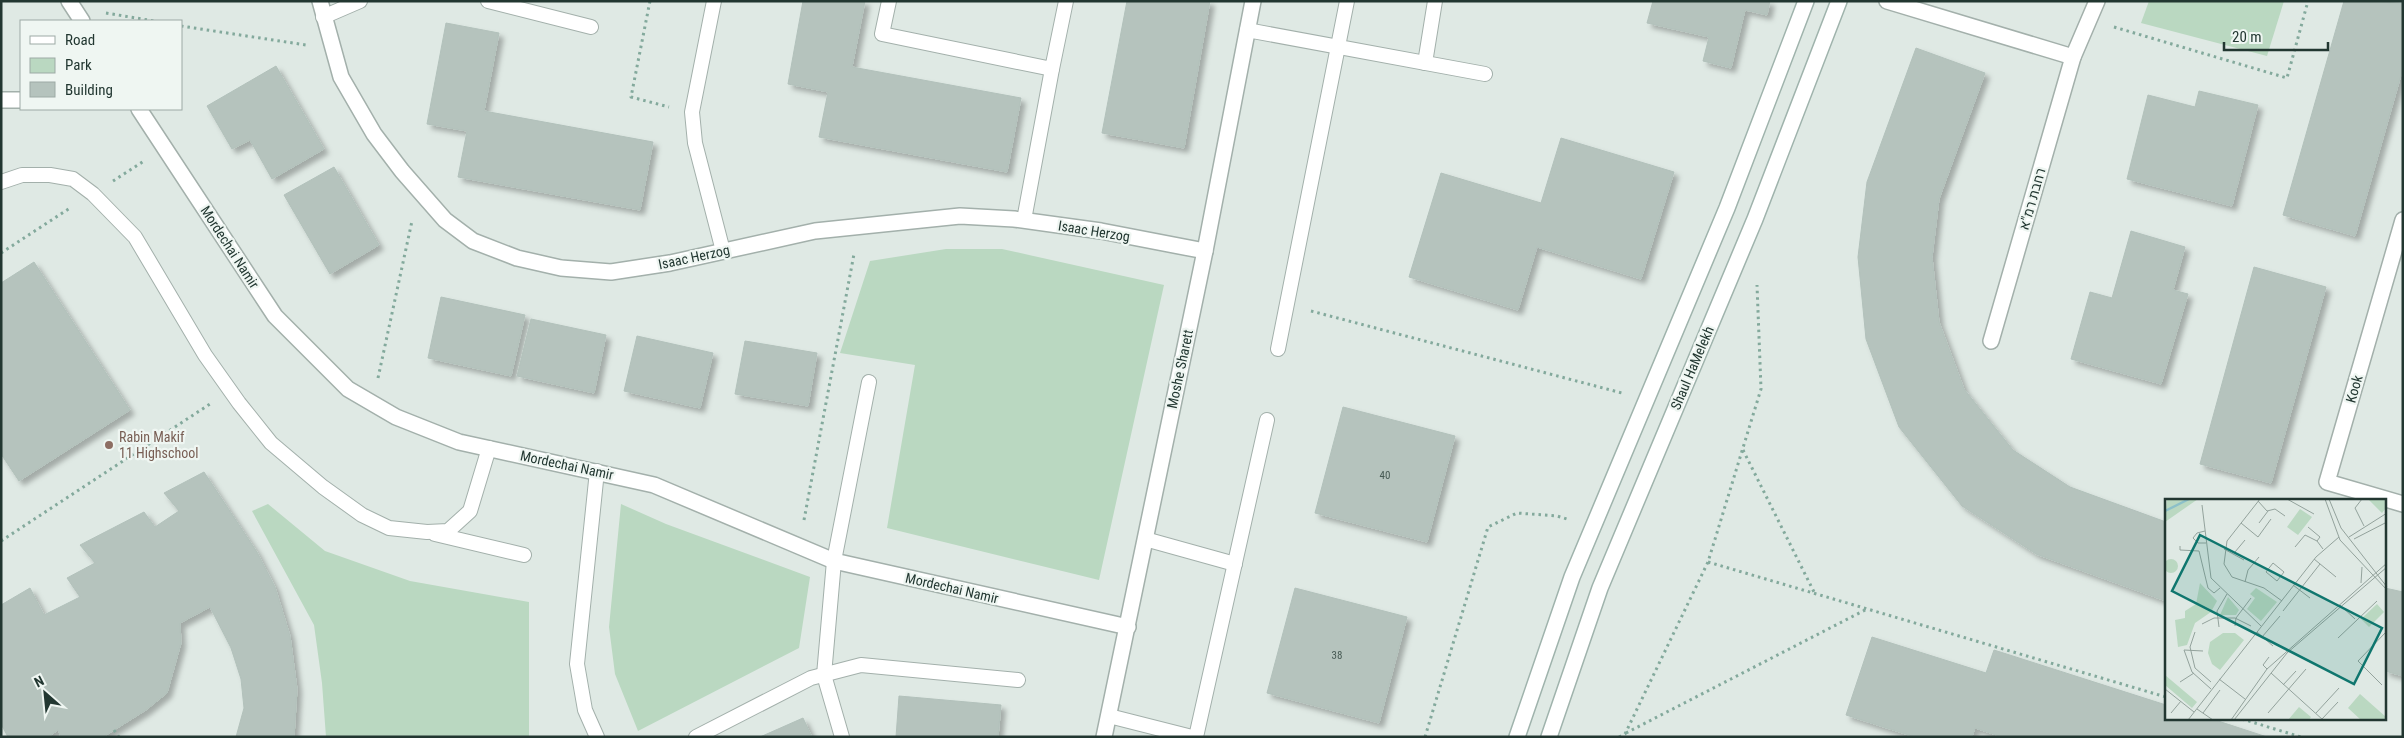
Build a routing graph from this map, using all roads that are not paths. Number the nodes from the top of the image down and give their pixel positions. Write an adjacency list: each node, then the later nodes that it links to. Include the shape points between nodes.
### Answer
1 (320, 1): 14 (street, Isaac Herzog)
2 (360, 1): 14 (lane)
3 (488, 1): 15 (lane)
4 (714, 1): 28 (lane, via 692,112 695,143)
5 (889, 1): 20 (lane, via 882,34)
6 (1066, 1): 20 (lane)
7 (1253, 1): 16 (street, Moshe Sharett)
8 (1347, 1): 17 (lane)
9 (1435, 1): 19 (lane)
10 (1806, 1): 54 (street, via 1727,208 1572,577)
11 (1839, 1): 55 (street, Shaul HaMelekh, via 1755,219 1600,588)
12 (1887, 1): 18 (street)
13 (2097, 1): 18 (street, רחבת רמ"א)
14 (323, 17): 28 (street, Isaac Herzog, via 342,77 374,134 444,220 473,241 517,258 561,268 611,272)
15 (591, 27)
16 (1247, 30): 17 (lane); 29 (street, Moshe Sharett)
17 (1338, 47): 19 (lane); 31 (lane)
18 (2073, 57): 30 (street, רחבת רמ"א)
19 (1425, 63): 21 (lane)
20 (1052, 69): 26 (lane)
21 (1485, 74)
22 (1, 100): 23 (street)
23 (20, 100)
24 (140, 110): 34 (street, Mordechai Namir, via 275,316 348,389 396,418 459,442)
25 (1, 182): 39 (lane, via 22,174 50,175 73,179 93,194 135,237 205,354 271,443 362,515 389,528)
26 (1024, 220): 28 (street, Isaac Herzog, via 960,216 814,231); 29 (street, Isaac Herzog)
27 (2403, 220): 36 (street, Kook, via 2327,482)
28 (723, 251)
29 (1204, 251): 40 (street, Moshe Sharett)
30 (1991, 341)
31 (1278, 349)
32 (868, 382): 42 (lane)
33 (1266, 420): 43 (lane)
34 (489, 448): 35 (street, Mordechai Namir); 39 (lane, via 470,511 448,531)
35 (597, 471): 42 (street, Mordechai Namir, via 654,485); 48 (lane, via 577,664 586,710)
36 (2386, 499)
37 (2386, 499): 38 (street, Kook)
38 (2403, 504)
39 (427, 532): 41 (lane)
40 (1145, 539): 43 (lane); 44 (street, Moshe Sharett)
41 (524, 555)
42 (834, 561): 44 (street, Mordechai Namir); 45 (lane)
43 (1235, 564): 53 (lane)
44 (1128, 627): 47 (street, Moshe Sharett)
45 (824, 675): 46 (lane, via 861,665); 49 (lane, via 811,678); 50 (lane)
46 (1018, 680)
47 (1109, 716): 51 (street, Moshe Sharett); 52 (lane)
48 (597, 737)
49 (696, 737)
50 (842, 737)
51 (1104, 737)
52 (1192, 737)
53 (1196, 737)
54 (1517, 737)
55 (1549, 737)

